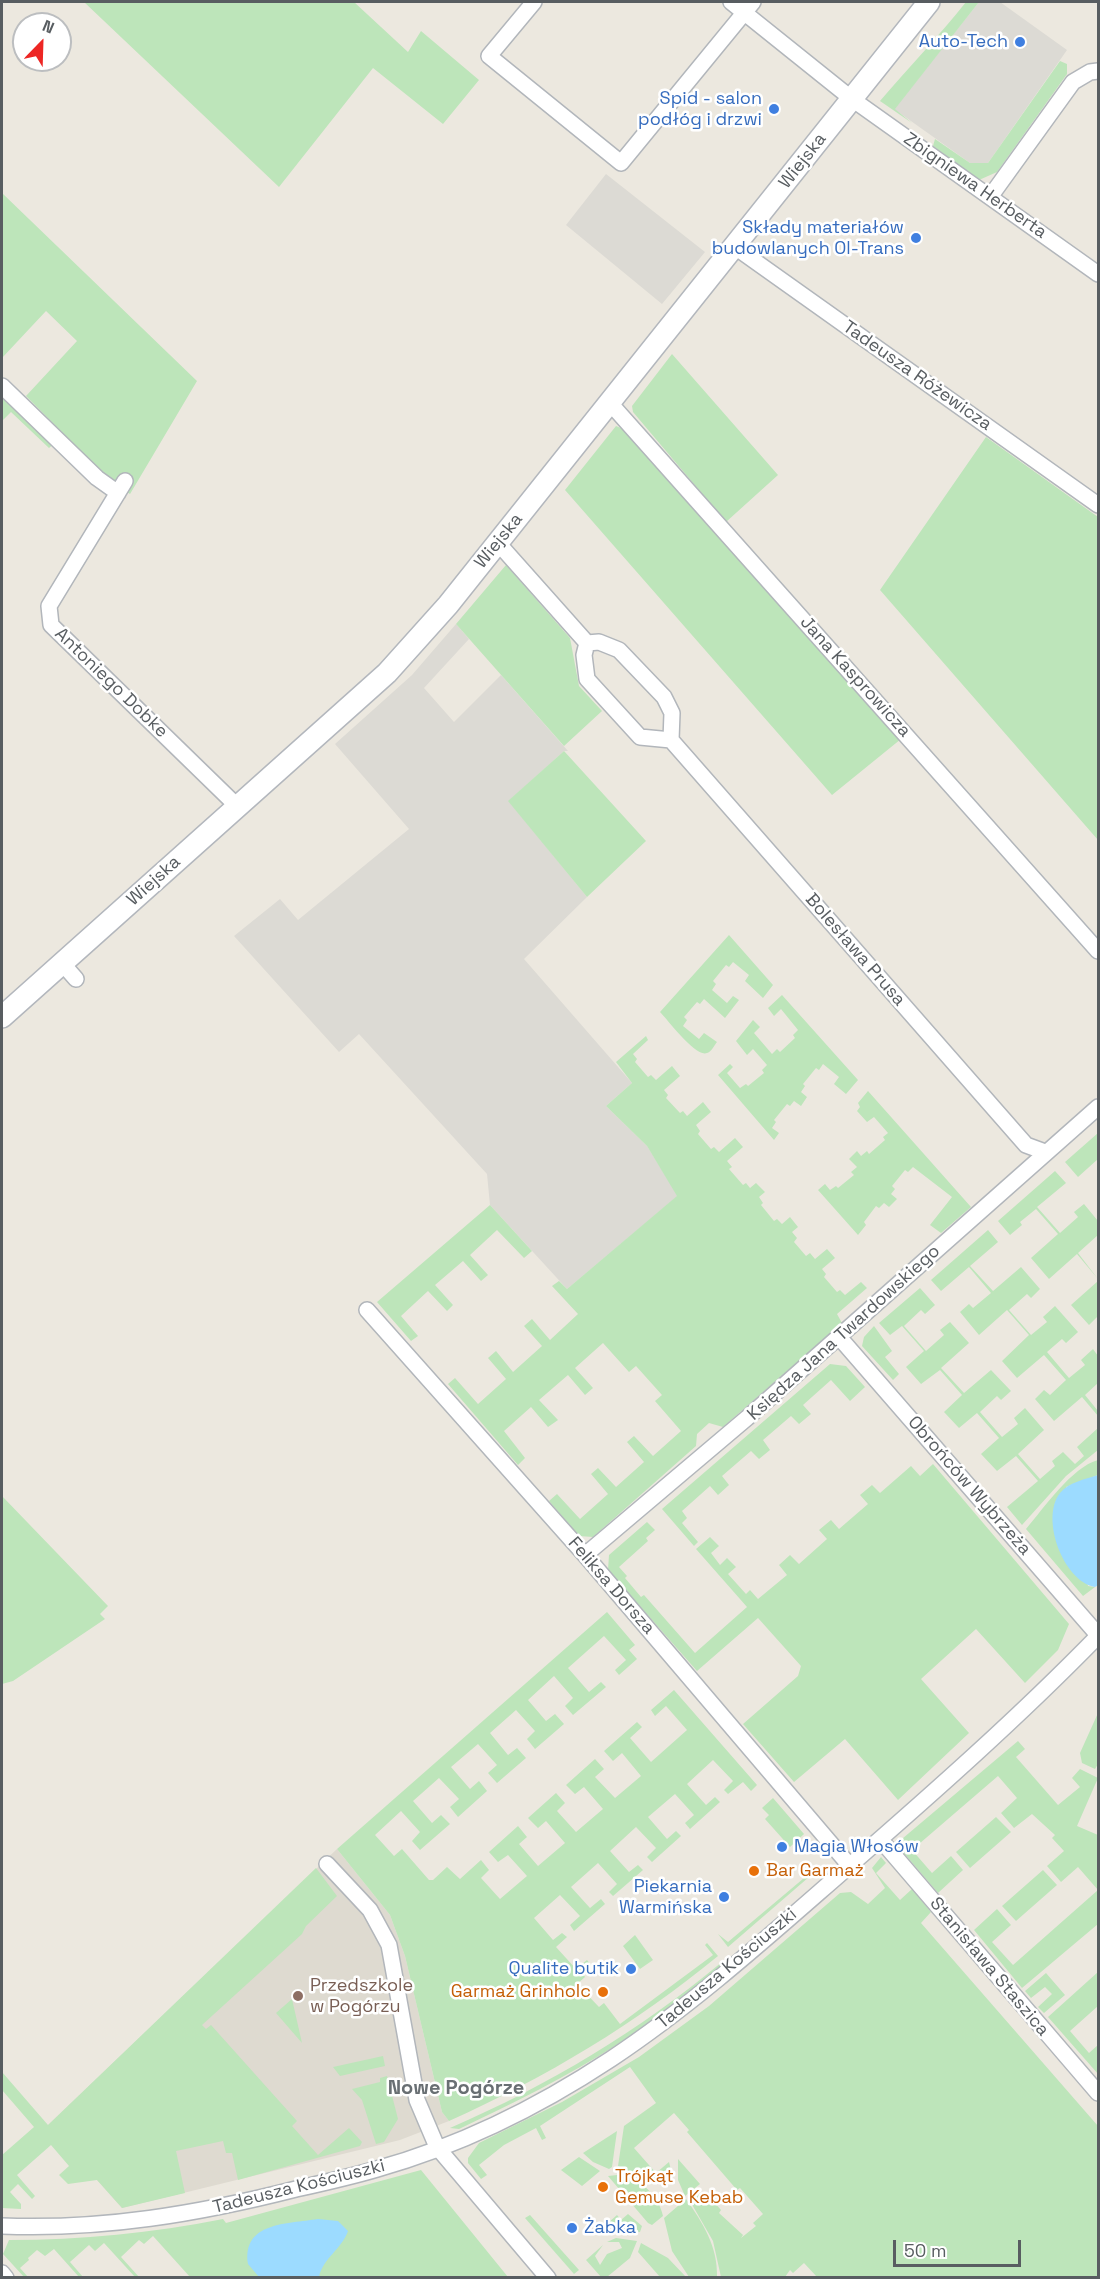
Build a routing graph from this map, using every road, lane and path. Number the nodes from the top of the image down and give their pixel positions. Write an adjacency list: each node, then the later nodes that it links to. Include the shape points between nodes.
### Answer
1 (534, 2): 4 (street, via 489,56 621,163)
2 (731, 2): 4 (street, Zbigniewa Herberta)
3 (929, 2): 6 (street, Wiejska)
4 (749, 7): 6 (street, Zbigniewa Herberta)
5 (1098, 71): 7 (street, via 1073,82)
6 (852, 99): 7 (street, Zbigniewa Herberta); 8 (street, Wiejska)
7 (990, 197): 9 (street, Zbigniewa Herberta)
8 (735, 247): 11 (street, Wiejska); 12 (street, Tadeusza Różewicza)
9 (1098, 274)
10 (2, 386): 16 (street, Antoniego Dobke, via 97,478 121,487 49,606 51,626)
11 (610, 403): 13 (street, Wiejska); 17 (street, Jana Kasprowicza)
12 (1098, 505)
13 (498, 543): 14 (street); 16 (street, Wiejska, via 387,673)
14 (587, 643): 15 (street, via 599,642 619,650 664,697 672,713); 15 (street, via 584,668 591,686 640,736)
15 (671, 740): 20 (street, Bolesława Prusa, via 1026,1146)
16 (238, 807): 18 (street, Wiejska, via 69,971)
17 (1098, 951)
18 (2, 1017)
19 (1098, 1107): 20 (street, Księdza Jana Twardowskiego)
20 (1045, 1152): 22 (street, Księdza Jana Twardowskiego)
21 (367, 1310): 23 (street, Feliksa Dorsza)
22 (839, 1337): 23 (street, Księdza Jana Twardowskiego); 24 (street, Obrońców Wybrzeża)
23 (585, 1555): 27 (street, Feliksa Dorsza)
24 (1098, 1635): 25 (street, Tadeusza Kościuszki, via 1011,1724)
25 (880, 1839): 27 (street, Tadeusza Kościuszki); 28 (street, Stanisława Staszica)
26 (327, 1864): 29 (street, via 370,1910 389,1946 417,2100)
27 (849, 1866): 29 (street, Tadeusza Kościuszki, via 700,1995 608,2061 512,2115)
28 (1098, 2094)
29 (437, 2147): 30 (street, Tadeusza Kościuszki, via 380,2168 197,2212 82,2226); 33 (street)
30 (2, 2226)
31 (2, 2273): 32 (street)
32 (6, 2277)
33 (548, 2277)

